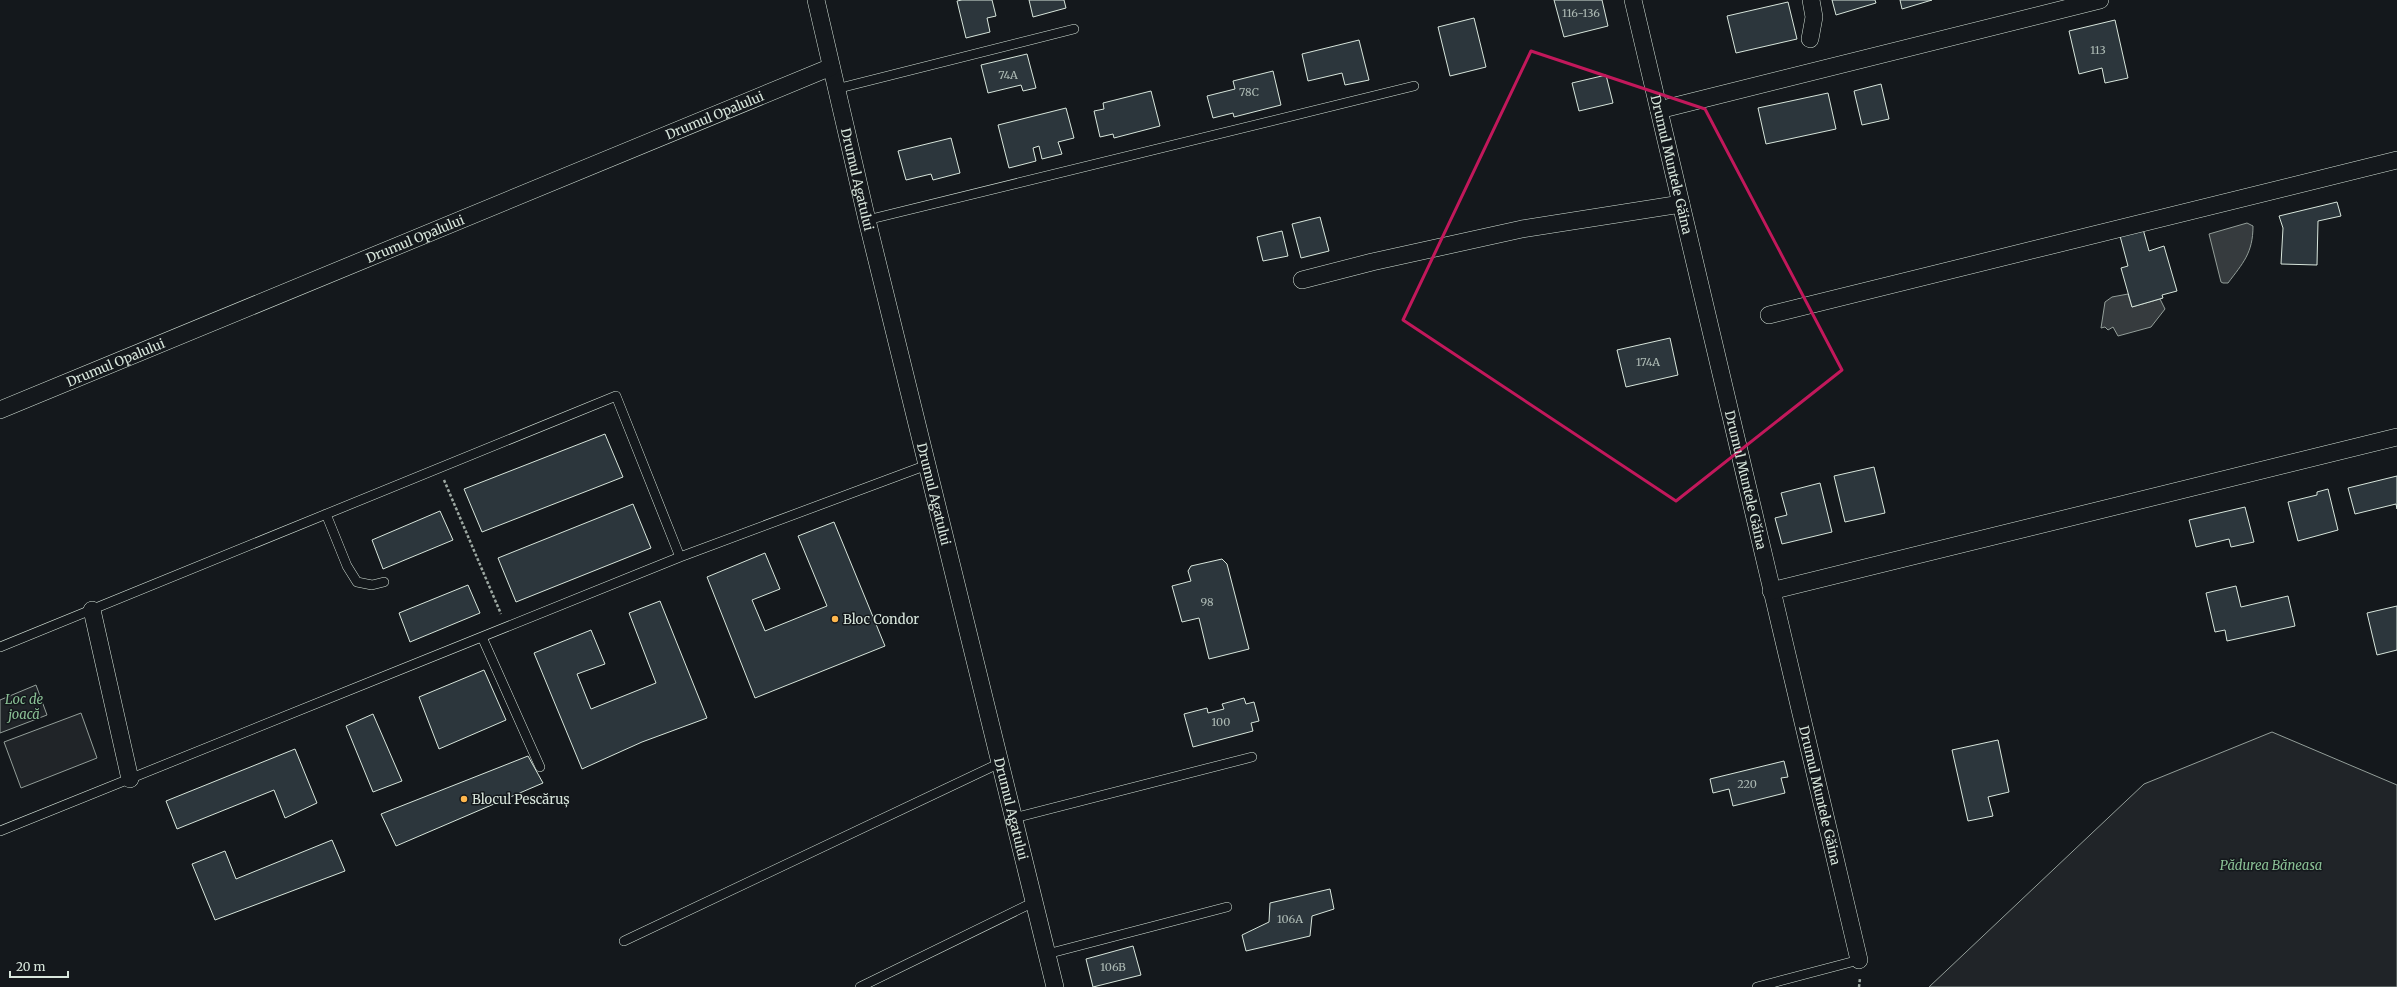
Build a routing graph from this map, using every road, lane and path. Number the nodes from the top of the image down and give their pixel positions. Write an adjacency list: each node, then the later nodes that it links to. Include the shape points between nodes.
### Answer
1 (816, 0): 7 (street, Drumul Agatului)
2 (1633, 0): 10 (street, Drumul Muntele Găina)
3 (1811, 0): 6 (street, via 1814,17)
4 (2100, 0): 10 (street)
5 (1074, 29): 9 (lane)
6 (1810, 39)
7 (831, 67): 9 (street, Drumul Agatului); 16 (street, Drumul Opalului)
8 (1414, 86): 13 (lane)
9 (836, 89): 13 (street, Drumul Agatului)
10 (1659, 110): 12 (street, Drumul Muntele Găina)
11 (2397, 160): 15 (street)
12 (1681, 204): 14 (street, via 1522,229); 23 (street, Drumul Muntele Găina)
13 (867, 220): 18 (street, Drumul Agatului)
14 (1302, 280)
15 (1769, 315)
16 (0, 410)
17 (2397, 437): 23 (street)
18 (927, 465): 21 (lane); 29 (street, Drumul Agatului)
19 (439, 468): 20 (lane); 21 (lane, via 616,396); 25 (path)
20 (326, 514): 22 (lane, via 347,566 357,582 372,585); 24 (lane)
21 (680, 557): 25 (lane)
22 (384, 582)
23 (1771, 591): 38 (street, Drumul Muntele Găina)
24 (92, 610): 27 (lane); 31 (street)
25 (507, 627): 26 (lane)
26 (482, 636): 30 (lane); 31 (lane)
27 (0, 647)
28 (1252, 757): 32 (lane)
29 (1000, 763): 32 (street, Drumul Agatului); 36 (lane)
30 (540, 767)
31 (130, 779): 33 (lane)
32 (1014, 818): 34 (street, Drumul Agatului)
33 (0, 831)
34 (1034, 902): 37 (street, Drumul Agatului); 39 (lane)
35 (1227, 907): 37 (lane)
36 (624, 941)
37 (1047, 954): 40 (street, Drumul Agatului)
38 (1859, 960): 41 (lane)
39 (860, 987)
40 (1055, 987)
41 (1757, 987)

